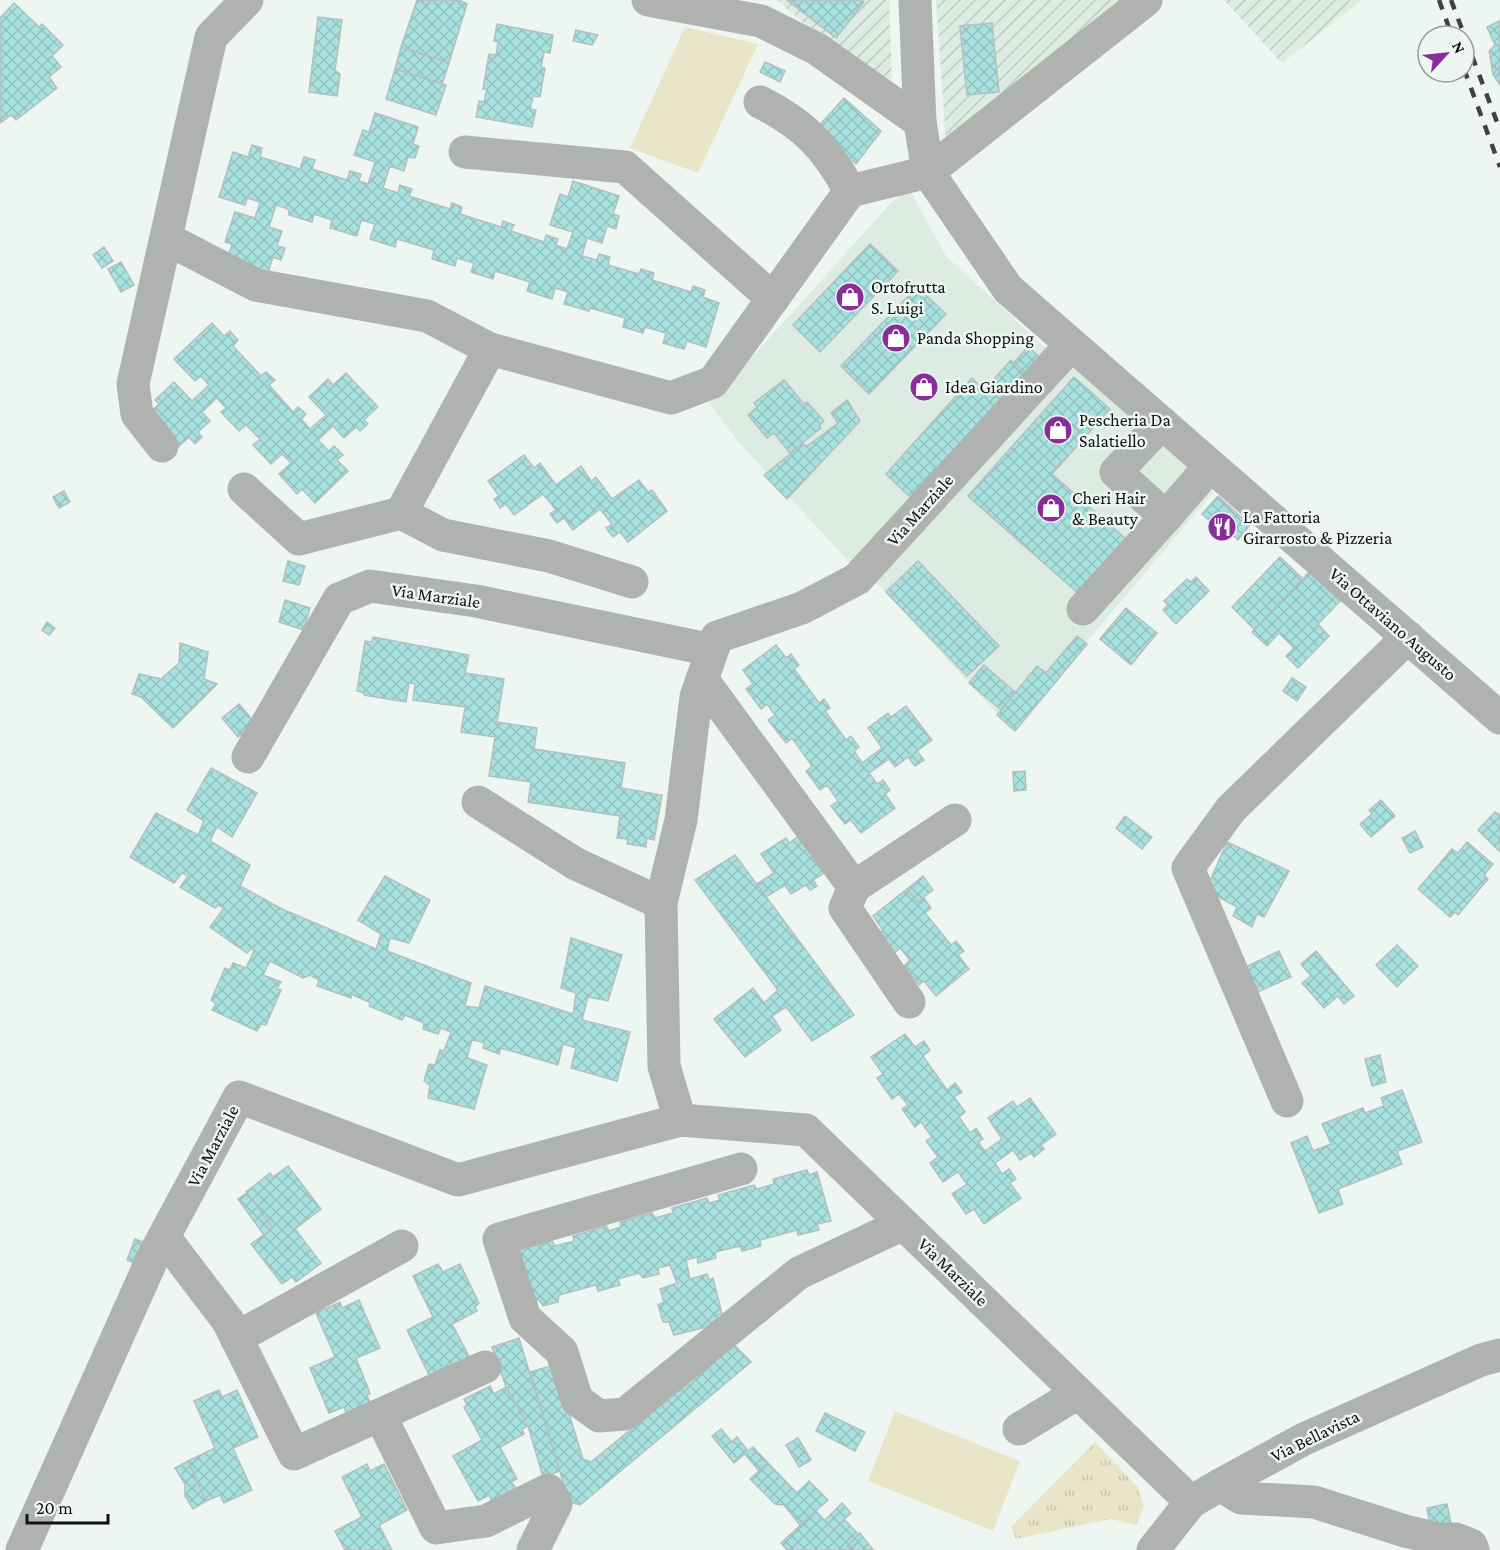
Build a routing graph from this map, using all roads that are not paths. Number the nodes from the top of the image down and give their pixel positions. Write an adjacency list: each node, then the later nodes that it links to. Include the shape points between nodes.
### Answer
1 (247, 0): 10 (street, via 211,37)
2 (648, 0): 6 (street, via 761,21 817,49)
3 (915, 0): 6 (street, Via Ottaviano Augusto)
4 (1146, 0): 8 (street)
5 (760, 102): 9 (street, via 789,117 831,156)
6 (920, 122): 8 (street, Via Ottaviano Augusto)
7 (465, 152): 11 (street, via 624,166)
8 (928, 172): 9 (street); 12 (street, Via Ottaviano Augusto, via 1008,289)
9 (850, 190): 11 (street)
10 (167, 239): 13 (street, via 256,285 427,316); 15 (street, via 133,384 137,414)
11 (773, 299): 13 (street, via 713,382 671,398)
12 (1071, 345): 14 (street, Via Ottaviano Augusto); 23 (street, Via Marziale, via 857,579 802,608 717,637)
13 (490, 350): 18 (street)
14 (1162, 423): 16 (street, Via Ottaviano Augusto); 19 (street, via 1116,472)
15 (162, 446)
16 (1210, 466): 19 (street); 22 (street, Via Ottaviano Augusto)
17 (244, 489): 18 (street, via 299,539)
18 (400, 513): 20 (street, via 442,535 549,556)
19 (1166, 516): 21 (street)
20 (632, 582)
21 (1083, 609)
22 (1408, 637): 24 (street, Via Ottaviano Augusto); 31 (street, via 1231,809 1188,868)
23 (707, 664): 25 (street, Via Marziale, via 476,601 370,586 339,599); 28 (street); 29 (street, via 696,697 681,820)
24 (1500, 718)
25 (248, 757)
26 (478, 802): 29 (street, via 576,864)
27 (955, 820): 28 (street)
28 (854, 887): 30 (street, via 845,909)
29 (661, 903): 32 (street, via 664,1066)
30 (909, 1002)
31 (1287, 1101)
32 (680, 1120): 34 (street, Via Marziale, via 806,1130); 35 (street, Via Marziale, via 458,1180 239,1097)
33 (741, 1169): 34 (street, via 499,1239 525,1318 562,1352 576,1400 599,1416 625,1414 799,1273)
34 (903, 1224): 40 (street, Via Marziale)
35 (164, 1237): 37 (street, via 228,1321); 45 (street, Via Marziale)
36 (402, 1246): 37 (street)
37 (236, 1338): 41 (street, via 294,1454)
38 (1500, 1355): 43 (street, Via Bellavista, via 1304,1439)
39 (485, 1367): 41 (street)
40 (1078, 1393): 42 (street); 44 (street, Via Marziale)
41 (380, 1415): 46 (street, via 436,1528 486,1521 549,1490 556,1504)
42 (1019, 1429)
43 (1220, 1485): 44 (street, Via Bellavista); 48 (street, via 1241,1498 1314,1502 1405,1531 1456,1539 1471,1545)
44 (1191, 1502): 47 (street, Via Bellavista)
45 (22, 1550)
46 (533, 1550)
47 (1153, 1550)
48 (1473, 1550)

